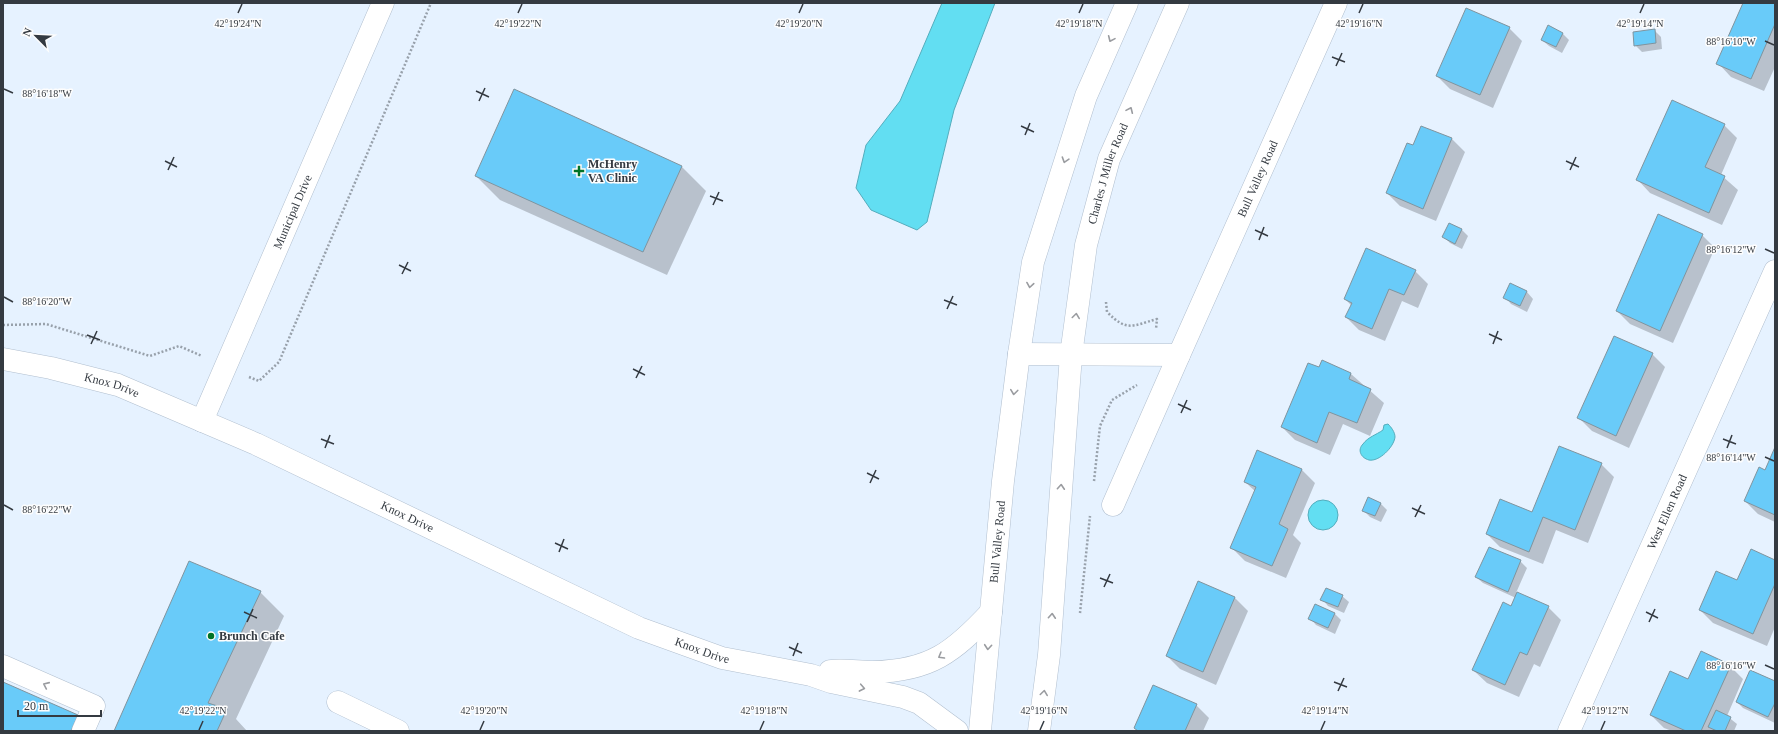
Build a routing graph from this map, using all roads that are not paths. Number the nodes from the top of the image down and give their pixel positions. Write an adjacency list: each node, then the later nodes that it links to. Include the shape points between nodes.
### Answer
1 (383, 3): 10 (street, Municipal Drive)
2 (1126, 3): 6 (street, Bull Valley Road, one-way to 6, via 1086,96 1033,262)
3 (1178, 3): 7 (street, Charles J Miller Road, one-way to 3, via 1086,245 1109,159)
4 (1336, 3): 8 (street, Bull Valley Road)
5 (1775, 271): 21 (street, West Ellen Road)
6 (1019, 354): 7 (street); 12 (street, Bull Valley Road, one-way to 12, via 1003,481)
7 (1071, 355): 8 (street); 20 (street, one-way to 7, via 1049,655)
8 (1179, 355): 11 (street, Bull Valley Road)
9 (3, 359): 10 (street, Knox Drive, via 118,385)
10 (202, 421): 14 (street, Knox Drive, via 256,444 639,628 722,658)
11 (1113, 505)
12 (991, 612): 14 (street, Knox Drive, one-way to 14, via 956,647 941,657 916,667 874,672 834,670); 19 (street, Bull Valley Road, one-way to 19)
13 (3, 666): 16 (street, one-way to 13, via 94,706)
14 (811, 675): 18 (street, Knox Drive, one-way to 18, via 919,703)
15 (338, 702): 17 (street)
16 (83, 731)
17 (398, 731)
18 (957, 731)
19 (980, 731)
20 (1039, 731)
21 (1569, 731)

